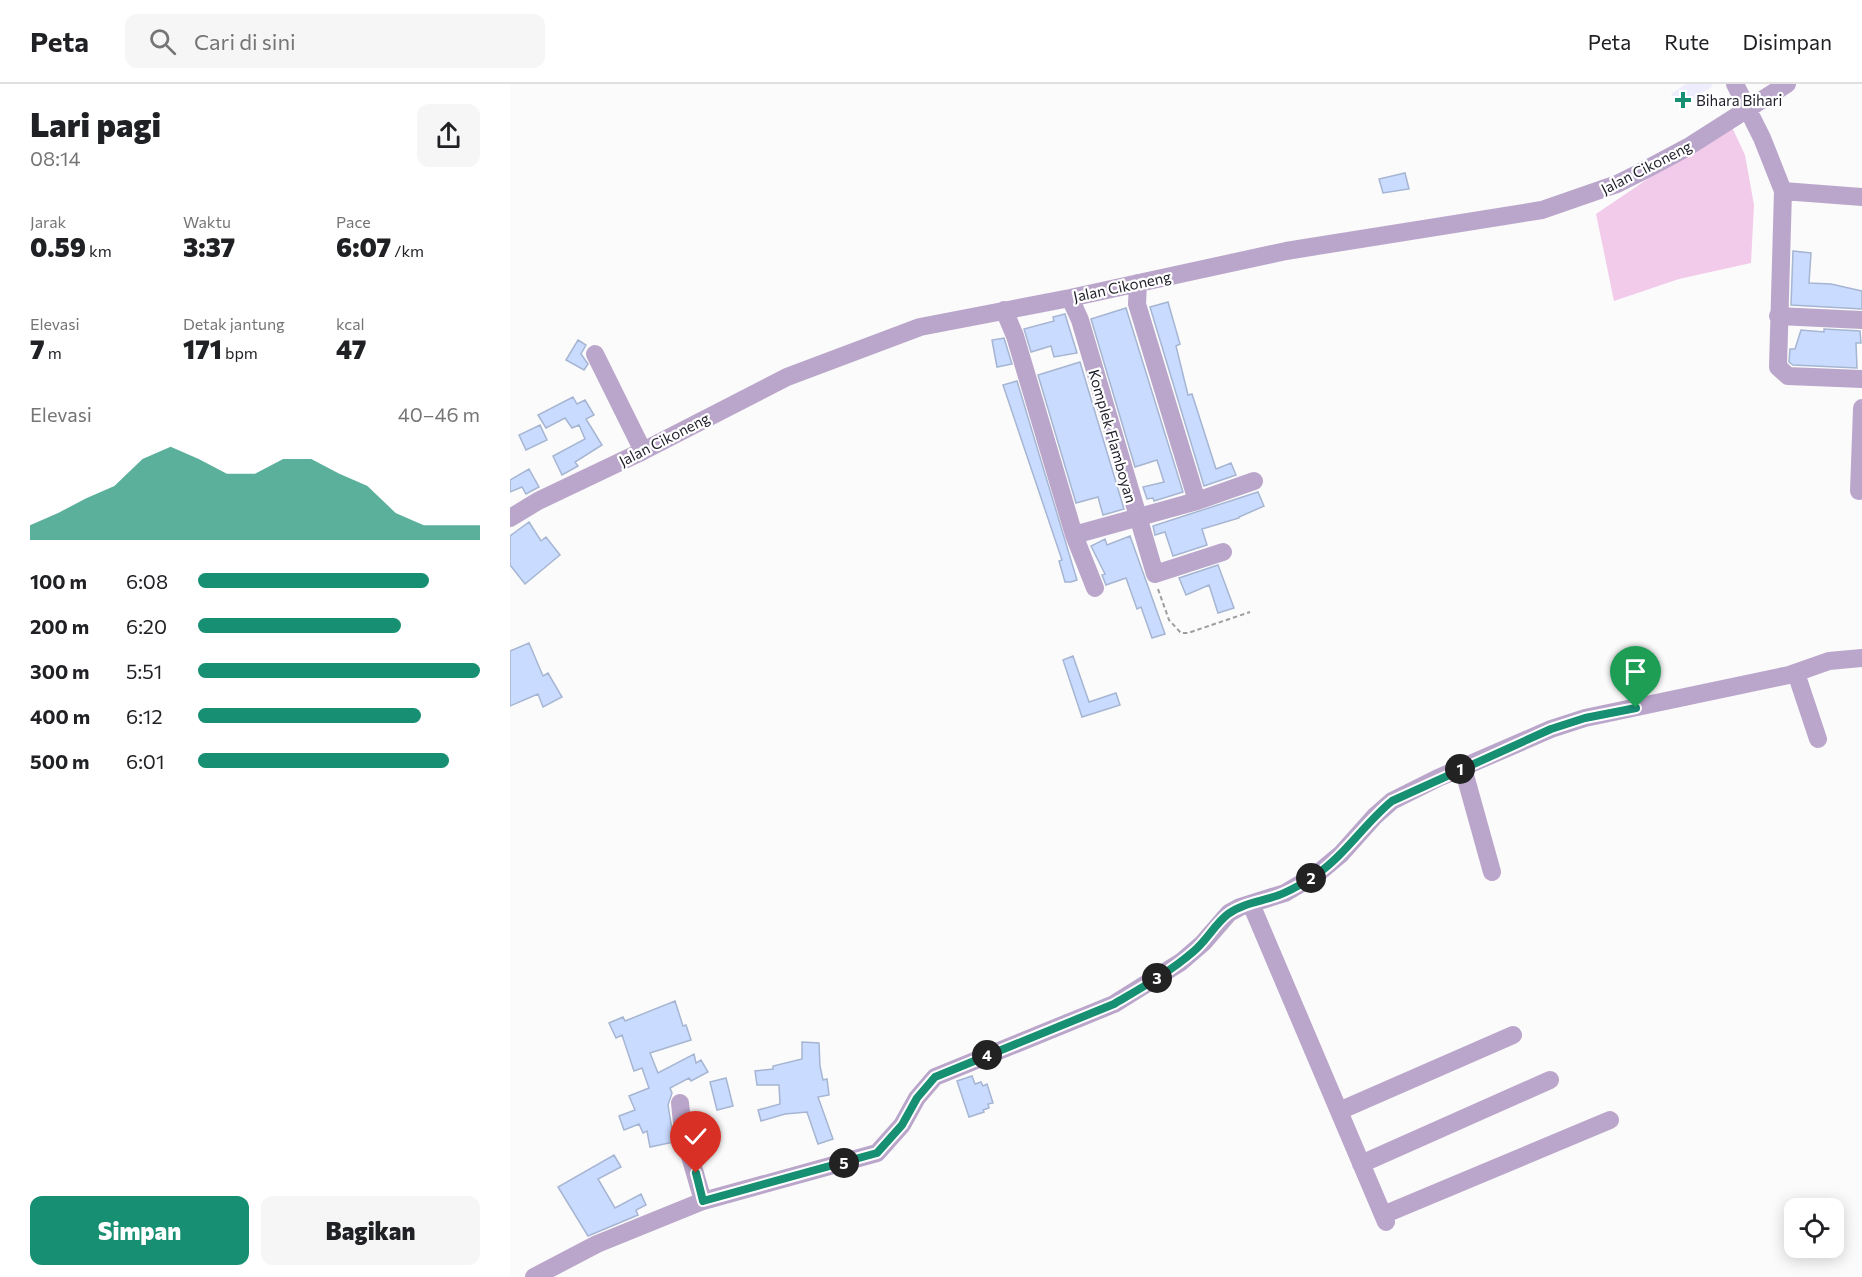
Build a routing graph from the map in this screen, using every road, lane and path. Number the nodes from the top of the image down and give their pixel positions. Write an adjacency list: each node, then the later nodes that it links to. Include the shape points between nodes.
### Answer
1 (1735, 84): 3 (street)
2 (1787, 84): 3 (street, Jalan Cikoneng)
3 (1749, 109): 4 (street); 6 (street, Jalan Cikoneng, via 1617,184 1542,210 1286,251)
4 (1783, 191): 5 (street); 9 (street)
5 (1862, 197)
6 (1138, 283): 7 (street, Jalan Cikoneng); 17 (street, via 1137,304)
7 (1070, 298): 8 (street, Jalan Cikoneng); 18 (street, Komplek Flamboyan, via 1080,320)
8 (1004, 310): 14 (street, Jalan Cikoneng, via 920,327 846,353 787,377); 20 (street)
9 (1778, 316): 10 (street); 12 (street, via 1780,372 1788,376)
10 (1862, 320)
11 (595, 354): 14 (street)
12 (1862, 379)
13 (1862, 408): 16 (street)
14 (643, 451): 19 (street, Jalan Cikoneng)
15 (1254, 482): 17 (street)
16 (1859, 491)
17 (1197, 501): 18 (street)
18 (1137, 517): 20 (street); 22 (street, Komplek Flamboyan)
19 (510, 518)
20 (1074, 535): 23 (street)
21 (1223, 552): 22 (street)
22 (1155, 574): 24 (path, via 1169,620 1181,633)
23 (1095, 588)
24 (1250, 612)
25 (1862, 658): 26 (street, via 1829,662)
26 (1796, 673): 27 (street); 28 (street, via 1585,718)
27 (1818, 739)
28 (1463, 768): 29 (street); 30 (street, via 1392,801 1317,874 1285,893)
29 (1492, 872)
30 (1251, 904): 34 (street); 37 (street, via 1229,913 1181,962 1114,1004 935,1077 877,1153)
31 (1514, 1035): 34 (street)
32 (1550, 1080): 36 (street)
33 (680, 1103): 37 (street)
34 (1339, 1111): 36 (street)
35 (1610, 1120): 36 (street, via 1384,1219)
36 (1361, 1164)
37 (703, 1201): 38 (street, via 597,1244)
38 (534, 1277)

